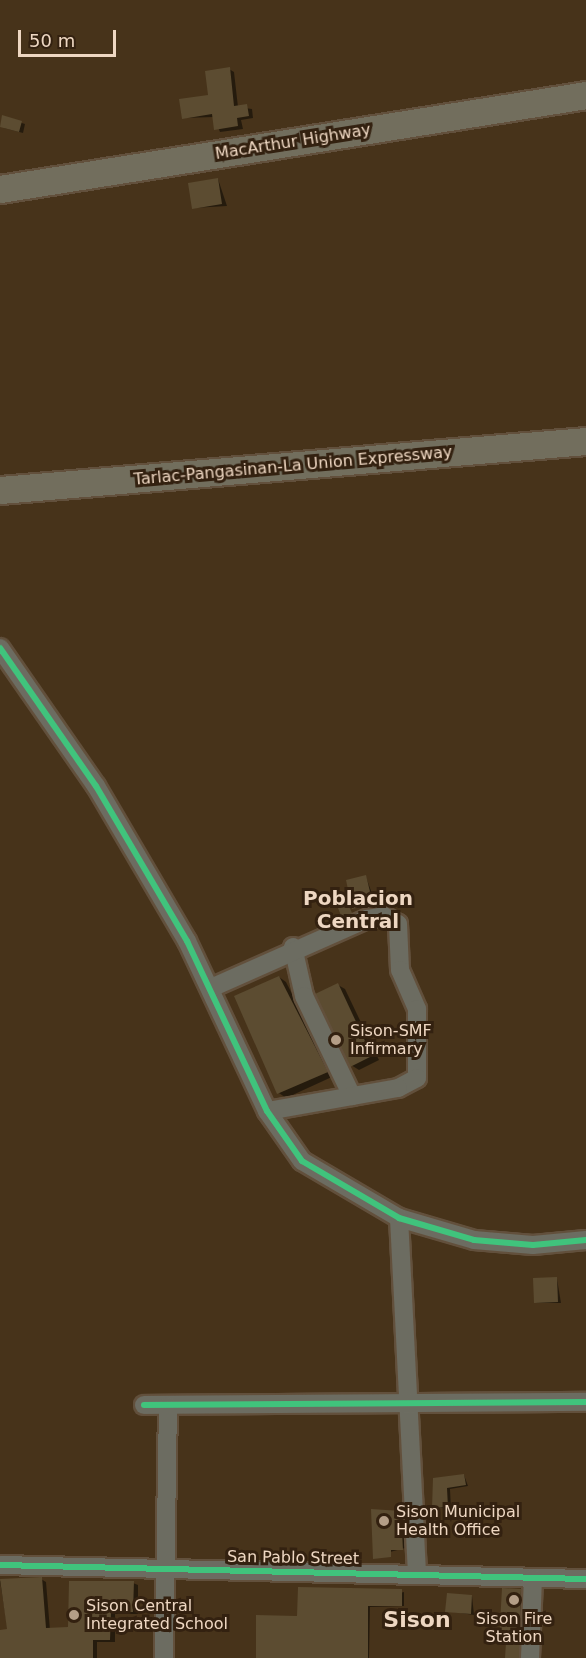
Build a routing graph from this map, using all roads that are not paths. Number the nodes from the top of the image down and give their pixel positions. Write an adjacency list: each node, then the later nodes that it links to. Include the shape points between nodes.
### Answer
1 (586, 95): 2 (highway, MacArthur Highway)
2 (0, 189)
3 (586, 425): 5 (highway, Tarlac-Pangasinan-La Union Expressway)
4 (586, 441): 6 (highway, Tarlac-Pangasinan-La Union Expressway)
5 (0, 473)
6 (0, 490)
7 (0, 648): 9 (street, via 96,786)
8 (293, 947): 9 (street); 10 (street, via 304,996); 10 (street, via 367,919 384,916 398,924 400,970 417,1009 420,1072 409,1084)
9 (211, 988): 11 (street)
10 (351, 1096): 11 (street)
11 (267, 1111): 12 (street, via 302,1161)
12 (399, 1218): 13 (street, via 474,1240 533,1245); 15 (street)
13 (586, 1240)
14 (586, 1402): 15 (street)
15 (407, 1403): 17 (street); 20 (street)
16 (144, 1405): 17 (street)
17 (168, 1406): 19 (street)
18 (0, 1565): 19 (street, San Pablo Street)
19 (166, 1568): 20 (street, San Pablo Street); 23 (street)
20 (417, 1574): 21 (street, San Pablo Street)
21 (533, 1578): 22 (street, San Pablo Street); 24 (street)
22 (586, 1580)
23 (164, 1658)
24 (530, 1658)

